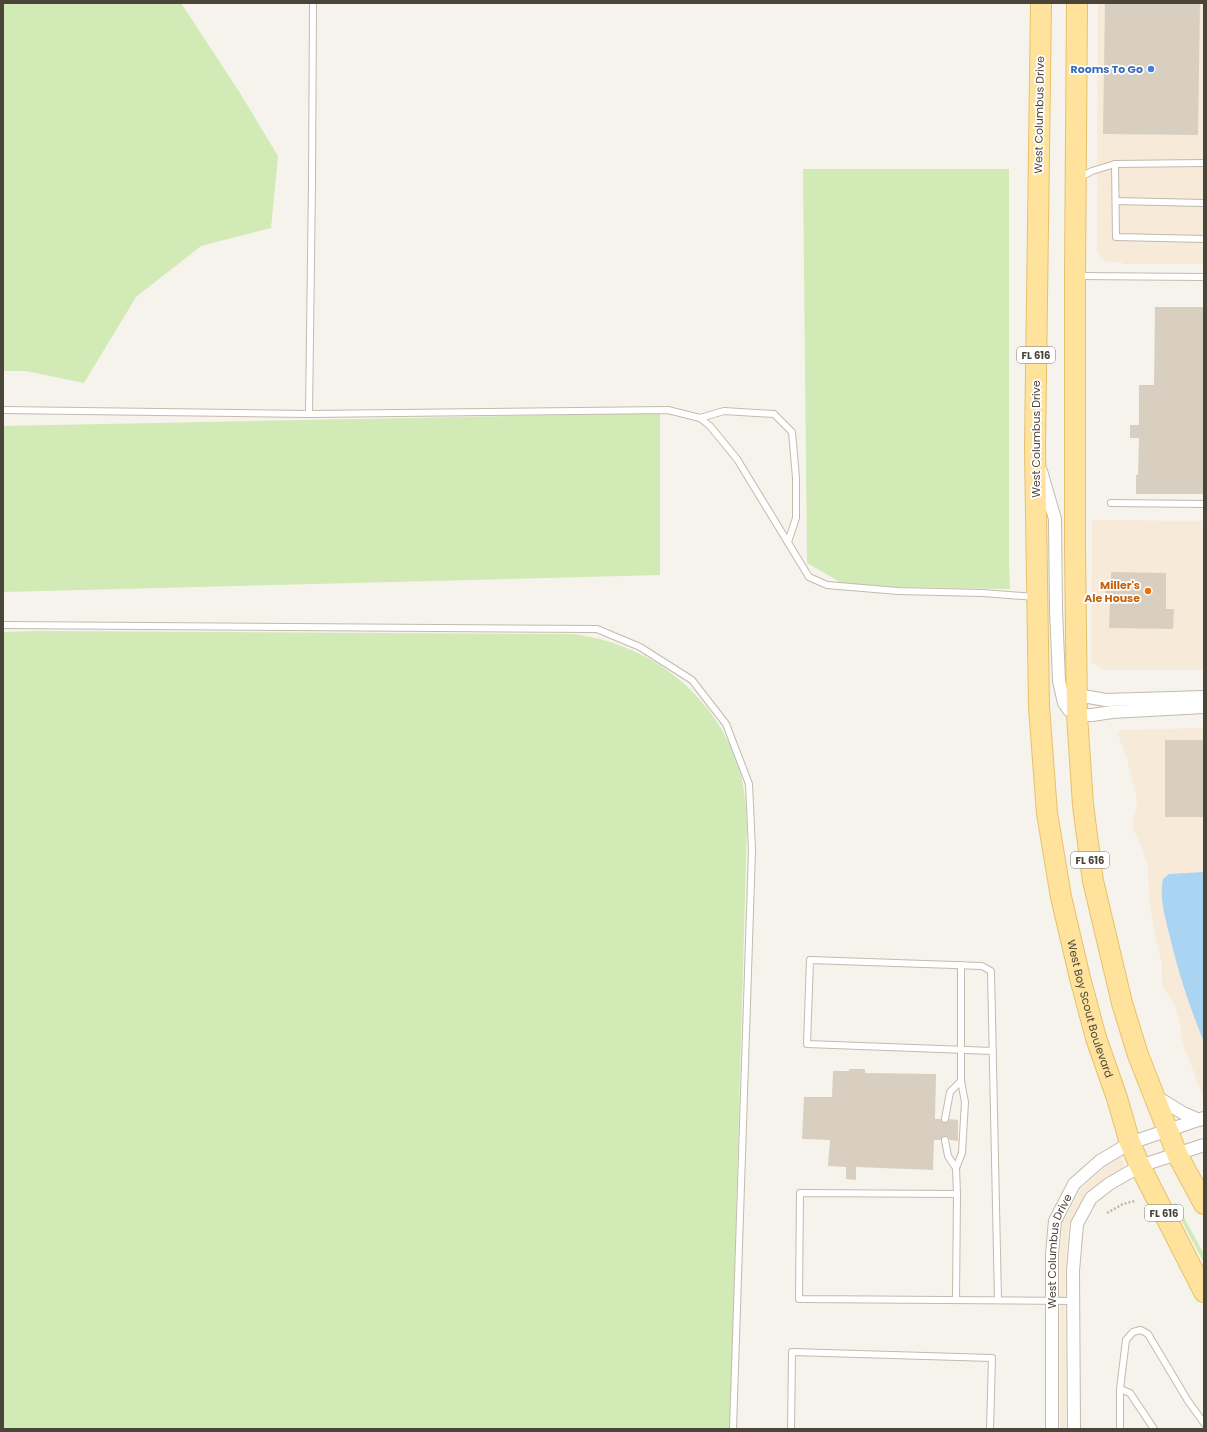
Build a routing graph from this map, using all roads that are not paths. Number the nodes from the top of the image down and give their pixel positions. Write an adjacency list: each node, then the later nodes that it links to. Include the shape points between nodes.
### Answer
1 (313, 3): 13 (lane)
2 (1041, 3): 15 (main road, West Columbus Drive / FL 616)
3 (1077, 3): 6 (main road, FL 616)
4 (1204, 163): 5 (lane)
5 (1115, 164): 6 (lane, via 1092,171); 7 (lane)
6 (1076, 180): 10 (main road, FL 616)
7 (1116, 201): 8 (lane); 9 (lane, via 1116,237)
8 (1204, 203)
9 (1204, 239)
10 (1075, 276): 11 (lane); 21 (main road, FL 616)
11 (1204, 277)
12 (3, 410): 13 (lane)
13 (309, 414): 14 (lane, via 668,410)
14 (700, 418): 18 (lane, via 710,426 737,459); 18 (lane, via 724,411 774,414 792,432 796,518)
15 (1035, 448): 19 (main road, West Columbus Drive / FL 616); 25 (street, via 1055,519 1056,610 1061,694 1069,710)
16 (1111, 503): 17 (lane)
17 (1204, 504)
18 (788, 542): 19 (lane, via 809,577 827,585)
19 (1037, 597): 23 (main road, West Columbus Drive / FL 616)
20 (3, 625): 49 (lane, via 597,630 640,647 692,680 726,724 749,784 752,850)
21 (1077, 695): 22 (street, via 1106,700); 25 (main road, FL 616)
22 (1204, 697)
23 (1039, 707): 35 (main road, West Boy Scout Boulevard / FL 616, via 1047,813 1061,897 1096,1038)
24 (1204, 707): 25 (street)
25 (1078, 715): 30 (main road, FL 616, via 1083,805 1093,881 1122,1003)
26 (961, 965): 27 (lane); 27 (lane, via 810,960 807,1044); 28 (lane, via 982,966 992,971)
27 (961, 1050): 28 (lane); 29 (lane)
28 (993, 1051): 44 (lane)
29 (961, 1081): 31 (lane, via 950,1092); 39 (lane, via 965,1102 962,1153)
30 (1153, 1094): 32 (street, via 1183,1113); 33 (main road, FL 616)
31 (945, 1119)
32 (1202, 1119): 33 (street, West Columbus Drive)
33 (1167, 1131): 35 (street, West Columbus Drive); 37 (main road, FL 616)
34 (945, 1140): 39 (lane, via 948,1156)
35 (1130, 1143): 38 (main road, West Boy Scout Boulevard / FL 616); 45 (street, West Columbus Drive, via 1100,1161 1074,1184 1055,1221)
36 (1204, 1145): 37 (street, West Columbus Drive)
37 (1177, 1154): 38 (street, West Columbus Drive); 41 (main road, FL 616)
38 (1140, 1166): 42 (main road, West Boy Scout Boulevard / FL 616); 46 (street, West Columbus Drive, via 1091,1198 1077,1224 1072,1271)
39 (956, 1168): 40 (lane)
40 (957, 1194): 43 (lane); 43 (lane, via 800,1193 799,1299)
41 (1204, 1204)
42 (1202, 1286)
43 (956, 1300): 44 (lane)
44 (998, 1300): 45 (lane)
45 (1052, 1300): 46 (lane); 52 (street, West Columbus Drive)
46 (1073, 1301): 53 (street, West Columbus Drive)
47 (1120, 1389): 48 (lane, via 1126,1340 1133,1332 1141,1330 1148,1334 1188,1401); 54 (lane); 55 (lane, via 1130,1393)
48 (1204, 1422)
49 (733, 1429)
50 (791, 1429): 51 (lane, via 792,1352 992,1358)
51 (990, 1429)
52 (1052, 1429)
53 (1074, 1429)
54 (1120, 1429)
55 (1154, 1429)

